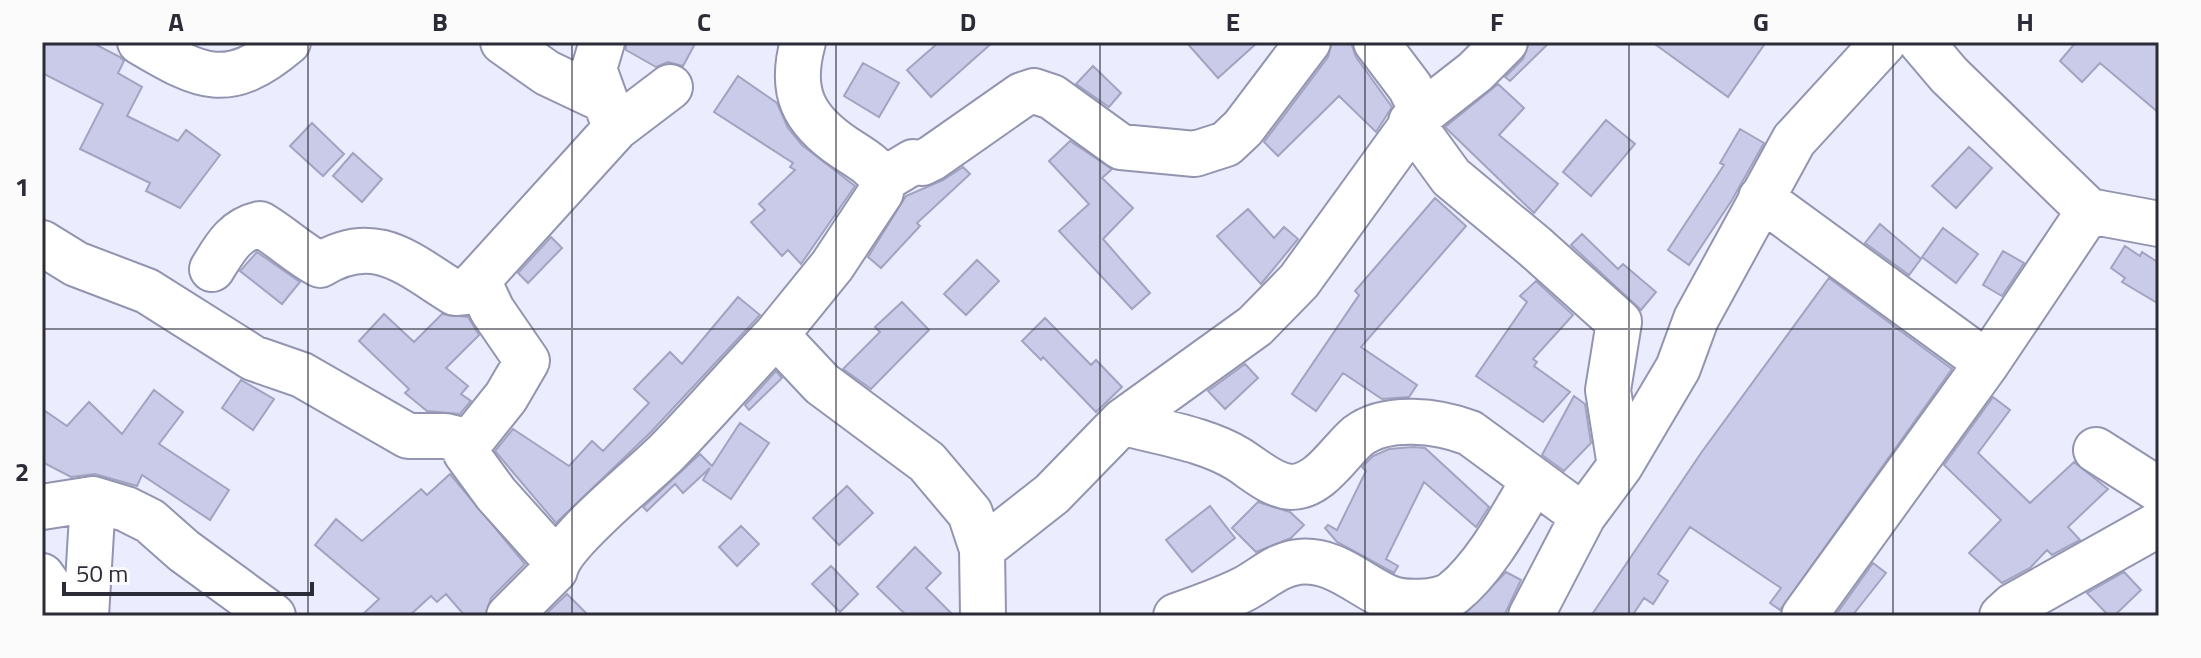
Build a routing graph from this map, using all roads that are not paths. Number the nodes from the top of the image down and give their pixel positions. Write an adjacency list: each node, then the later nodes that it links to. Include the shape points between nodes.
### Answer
1 (140, 42): 2 (street, via 190,71 224,75 264,62)
2 (288, 42)
3 (503, 42): 12 (street)
4 (602, 42): 12 (street, via 594,69)
5 (803, 42): 14 (street, via 795,75 805,107 819,131 875,168)
6 (1308, 42): 14 (street, via 1243,128 1226,144 1205,151 1121,147 1052,97 1034,91 932,158)
7 (1376, 42): 13 (street, via 1422,111)
8 (1505, 42): 13 (street)
9 (1884, 42): 15 (street, via 1794,140)
10 (1921, 42): 16 (street)
11 (670, 87): 12 (street)
12 (609, 113): 20 (street)
13 (1411, 122): 23 (street, via 1299,281 1255,326); 26 (street, via 1451,177 1619,322 1608,390)
14 (883, 180): 21 (street, via 881,192 832,266)
15 (1761, 198): 22 (street); 26 (street, via 1696,319 1678,368)
16 (2089, 211): 17 (street); 22 (street)
17 (2159, 224)
18 (42, 243): 24 (street, via 76,264 147,291 253,358 302,375 408,436)
19 (212, 269): 20 (street, via 229,241 245,227 260,224 320,265 340,253 365,249 386,252 455,293 466,292)
20 (478, 280): 24 (street, via 527,361)
21 (776, 335): 32 (street, via 822,384 927,462 970,513); 33 (street)
22 (1987, 363): 42 (street)
23 (1122, 422): 27 (street, via 1207,444 1276,483 1293,487 1310,482 1360,435 1381,425 1439,424 1470,433); 32 (street, via 1052,494)
24 (470, 442): 33 (street, via 466,453 487,484)
25 (2096, 450): 28 (street)
26 (1620, 466): 30 (street)
27 (1534, 480): 30 (street); 40 (street, via 1474,569 1452,594 1438,600 1390,599 1348,573 1300,562 1279,566 1246,588)
28 (2159, 490)
29 (58, 506): 36 (street); 37 (street, via 150,521)
30 (1583, 516): 41 (street)
31 (2159, 524): 43 (street)
32 (982, 549): 39 (street)
33 (557, 562): 38 (street)
34 (42, 576): 35 (street)
35 (70, 616)
36 (86, 616)
37 (273, 616)
38 (509, 616)
39 (983, 616)
40 (1176, 616)
41 (1531, 616)
42 (1804, 616)
43 (2002, 616)

